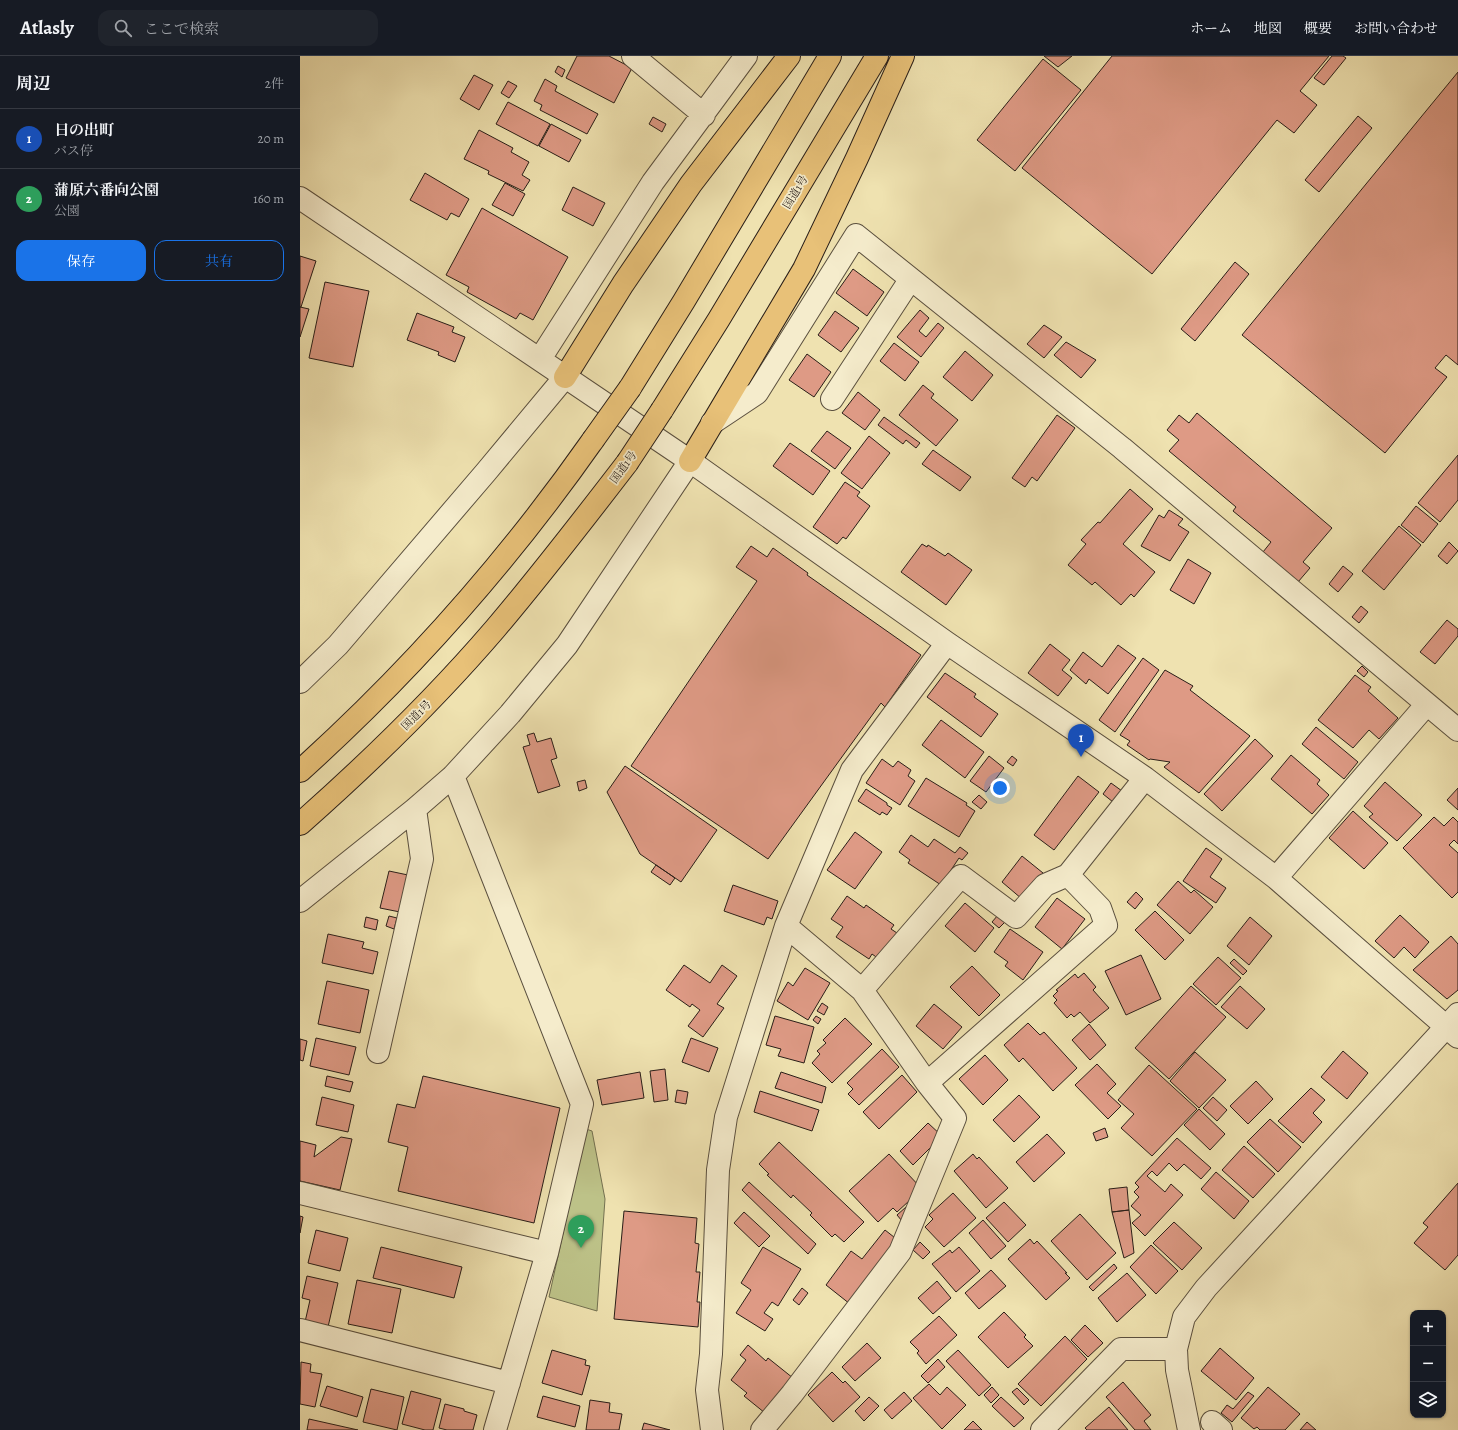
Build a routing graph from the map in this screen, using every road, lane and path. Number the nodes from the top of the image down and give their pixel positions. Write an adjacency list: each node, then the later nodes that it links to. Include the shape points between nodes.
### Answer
1 (633, 56): 7 (street)
2 (746, 56): 7 (street)
3 (790, 56): 11 (highway, via 691,184 623,284)
4 (830, 56): 19 (highway, bridge, via 630,388 526,531 463,607 398,677 330,745)
5 (877, 56): 23 (highway, 国道1号, bridge, via 719,319 627,463 556,555 429,702 358,772)
6 (903, 56): 13 (highway, via 804,269)
7 (704, 115): 10 (street, via 653,182)
8 (300, 198): 10 (street)
9 (910, 280): 12 (street); 13 (street, via 856,235 757,393); 17 (street, via 1122,448)
10 (540, 359): 11 (street)
11 (565, 377): 14 (street); 16 (street, via 338,645)
12 (832, 399)
13 (712, 423): 14 (highway)
14 (690, 461): 15 (street); 20 (street, via 567,646 510,714)
15 (947, 643): 21 (street); 27 (street, via 852,770)
16 (300, 682)
17 (1427, 704): 18 (street); 25 (street)
18 (1458, 730)
19 (300, 771)
20 (452, 776): 22 (street); 33 (street, via 582,1104)
21 (1145, 778): 24 (street); 25 (street)
22 (415, 809): 26 (street); 30 (street, via 422,859)
23 (300, 824)
24 (1068, 875): 28 (street, via 1045,885 1016,917 961,876); 31 (street, via 1100,908 1106,925)
25 (1276, 878): 29 (street)
26 (300, 901)
27 (786, 926): 28 (street); 38 (street, via 726,1116 720,1154 711,1354 707,1390)
28 (862, 990): 31 (street)
29 (1454, 1026): 35 (street, via 1206,1288 1184,1317)
30 (378, 1052)
31 (927, 1083): 39 (street, via 955,1118 900,1252)
32 (300, 1193): 33 (street)
33 (547, 1253): 36 (street)
34 (300, 1330): 36 (street)
35 (1176, 1350): 40 (street, via 1121,1349); 41 (street, via 1177,1370)
36 (509, 1383): 37 (street)
37 (495, 1430)
38 (712, 1430)
39 (762, 1430)
40 (1042, 1430)
41 (1189, 1430)

